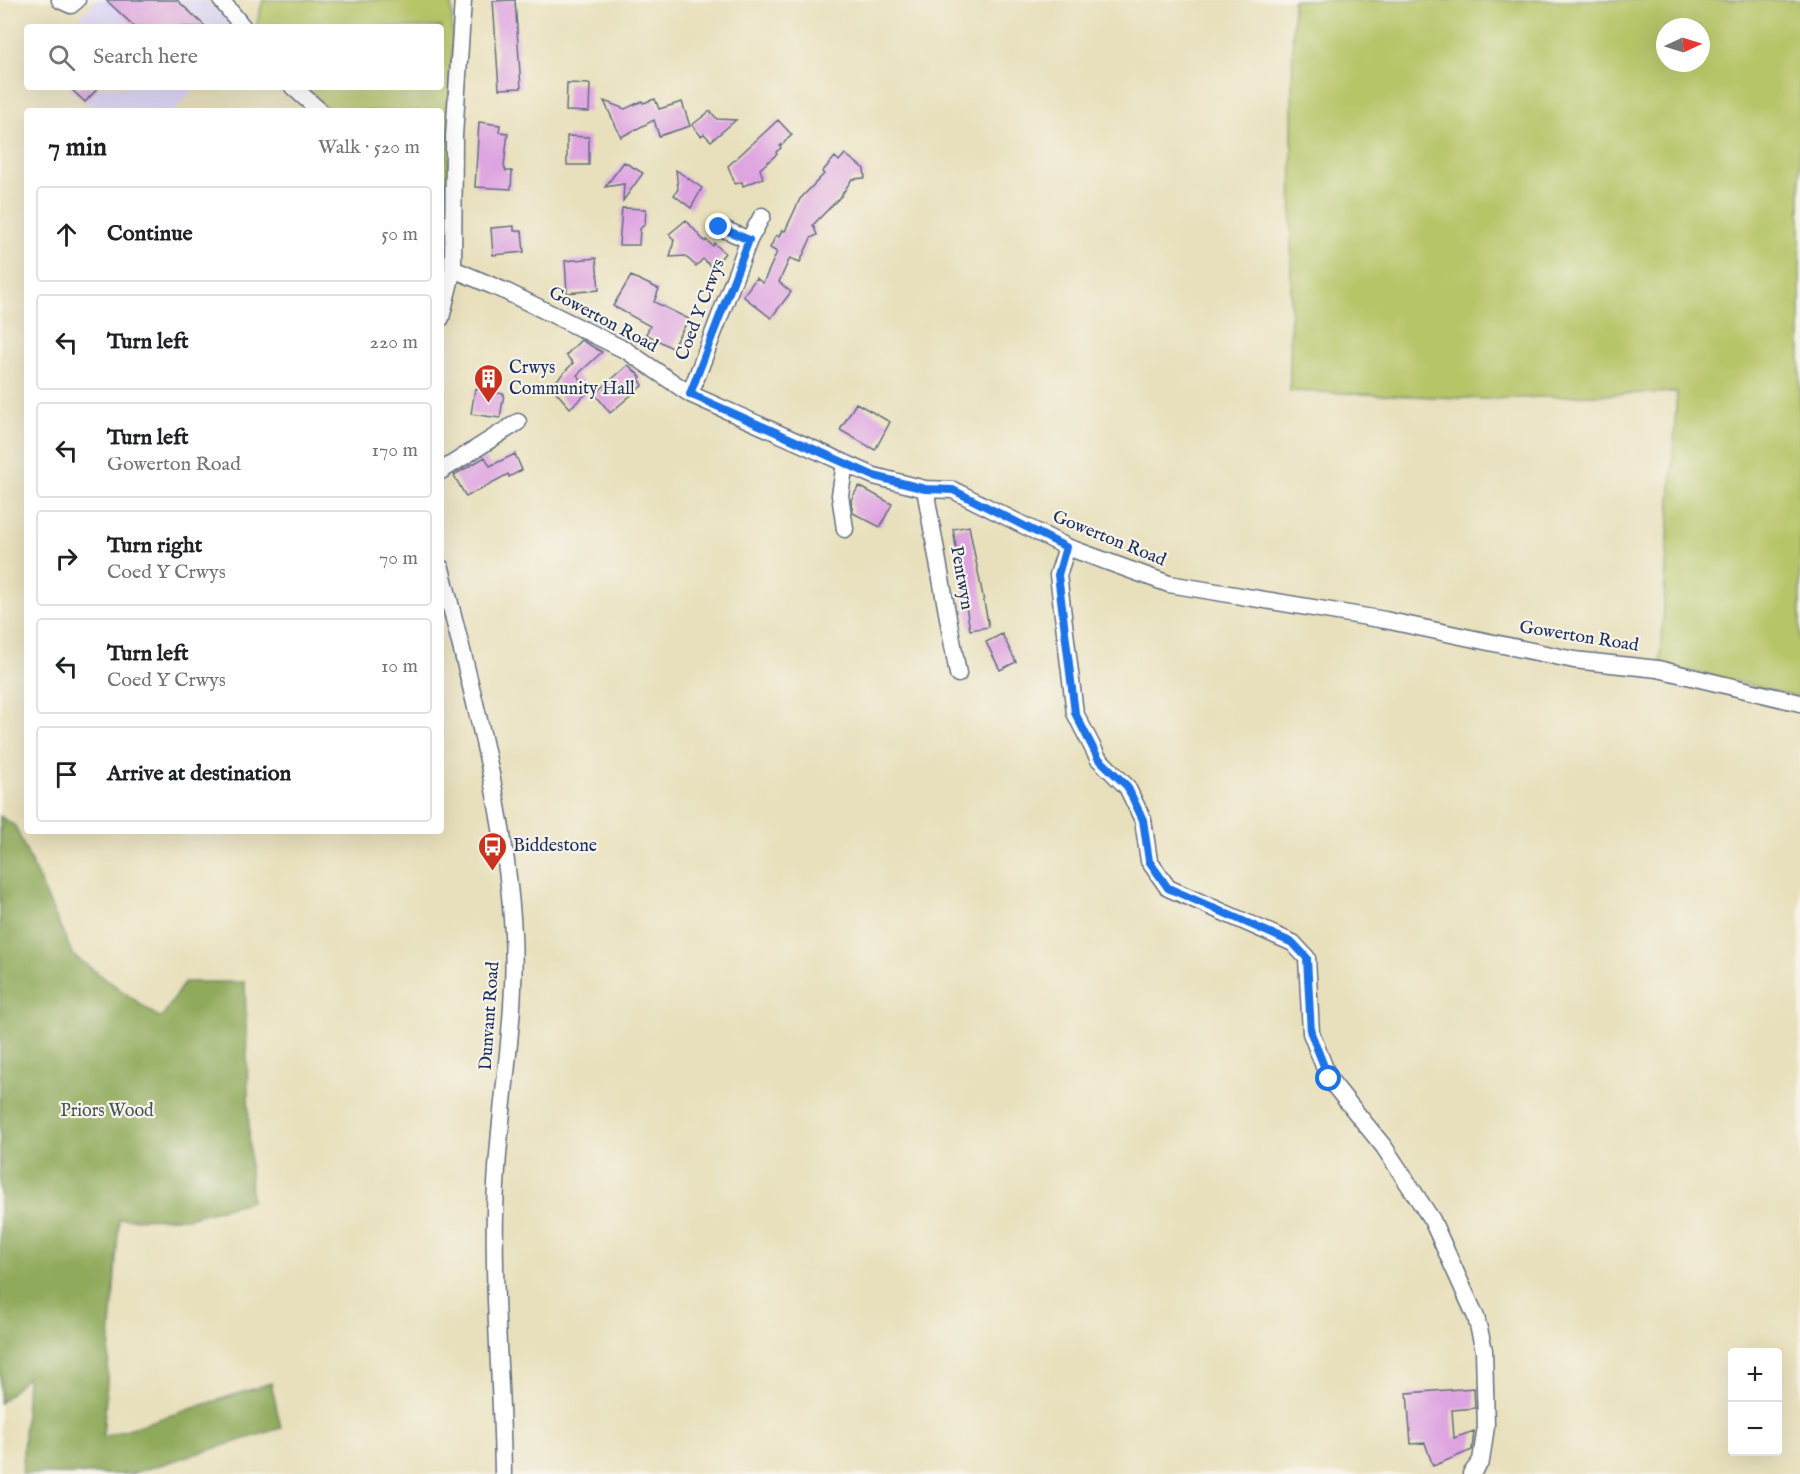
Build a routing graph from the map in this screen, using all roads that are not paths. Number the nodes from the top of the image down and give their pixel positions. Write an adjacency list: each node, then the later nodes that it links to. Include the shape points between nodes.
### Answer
1 (60, 0): 2 (street, via 71,5)
2 (77, 0)
3 (463, 0): 8 (street)
4 (225, 1): 5 (street)
5 (241, 24)
6 (296, 90): 7 (street)
7 (317, 108)
8 (448, 210): 12 (street)
9 (762, 216): 11 (street, Coed Y Crwys)
10 (719, 227): 11 (street)
11 (749, 240): 14 (street, Coed Y Crwys)
12 (453, 269): 13 (street); 14 (street, Gowerton Road, via 627,351)
13 (444, 306)
14 (690, 394): 16 (street, Gowerton Road)
15 (518, 422): 17 (street)
16 (845, 463): 18 (street, Gowerton Road, via 874,476); 19 (street, via 840,495)
17 (444, 469)
18 (925, 489): 20 (street, Gowerton Road, via 953,490); 22 (street, Pentwyn)
19 (845, 529)
20 (1066, 547): 23 (street, Gowerton Road, via 1169,584 1385,620 1574,660 1658,669); 25 (street, via 1058,575 1075,713 1098,758 1127,786 1143,820 1149,861 1168,888 1293,943 1307,958 1311,1033 1329,1079 1384,1147 1432,1220 1476,1317 1484,1350 1486,1426 1481,1461)
21 (444, 581): 24 (street, Dunvant Road, via 491,777 513,934 513,1002 496,1184 495,1269)
22 (958, 674)
23 (1800, 703)
24 (503, 1474)
25 (1471, 1474)

